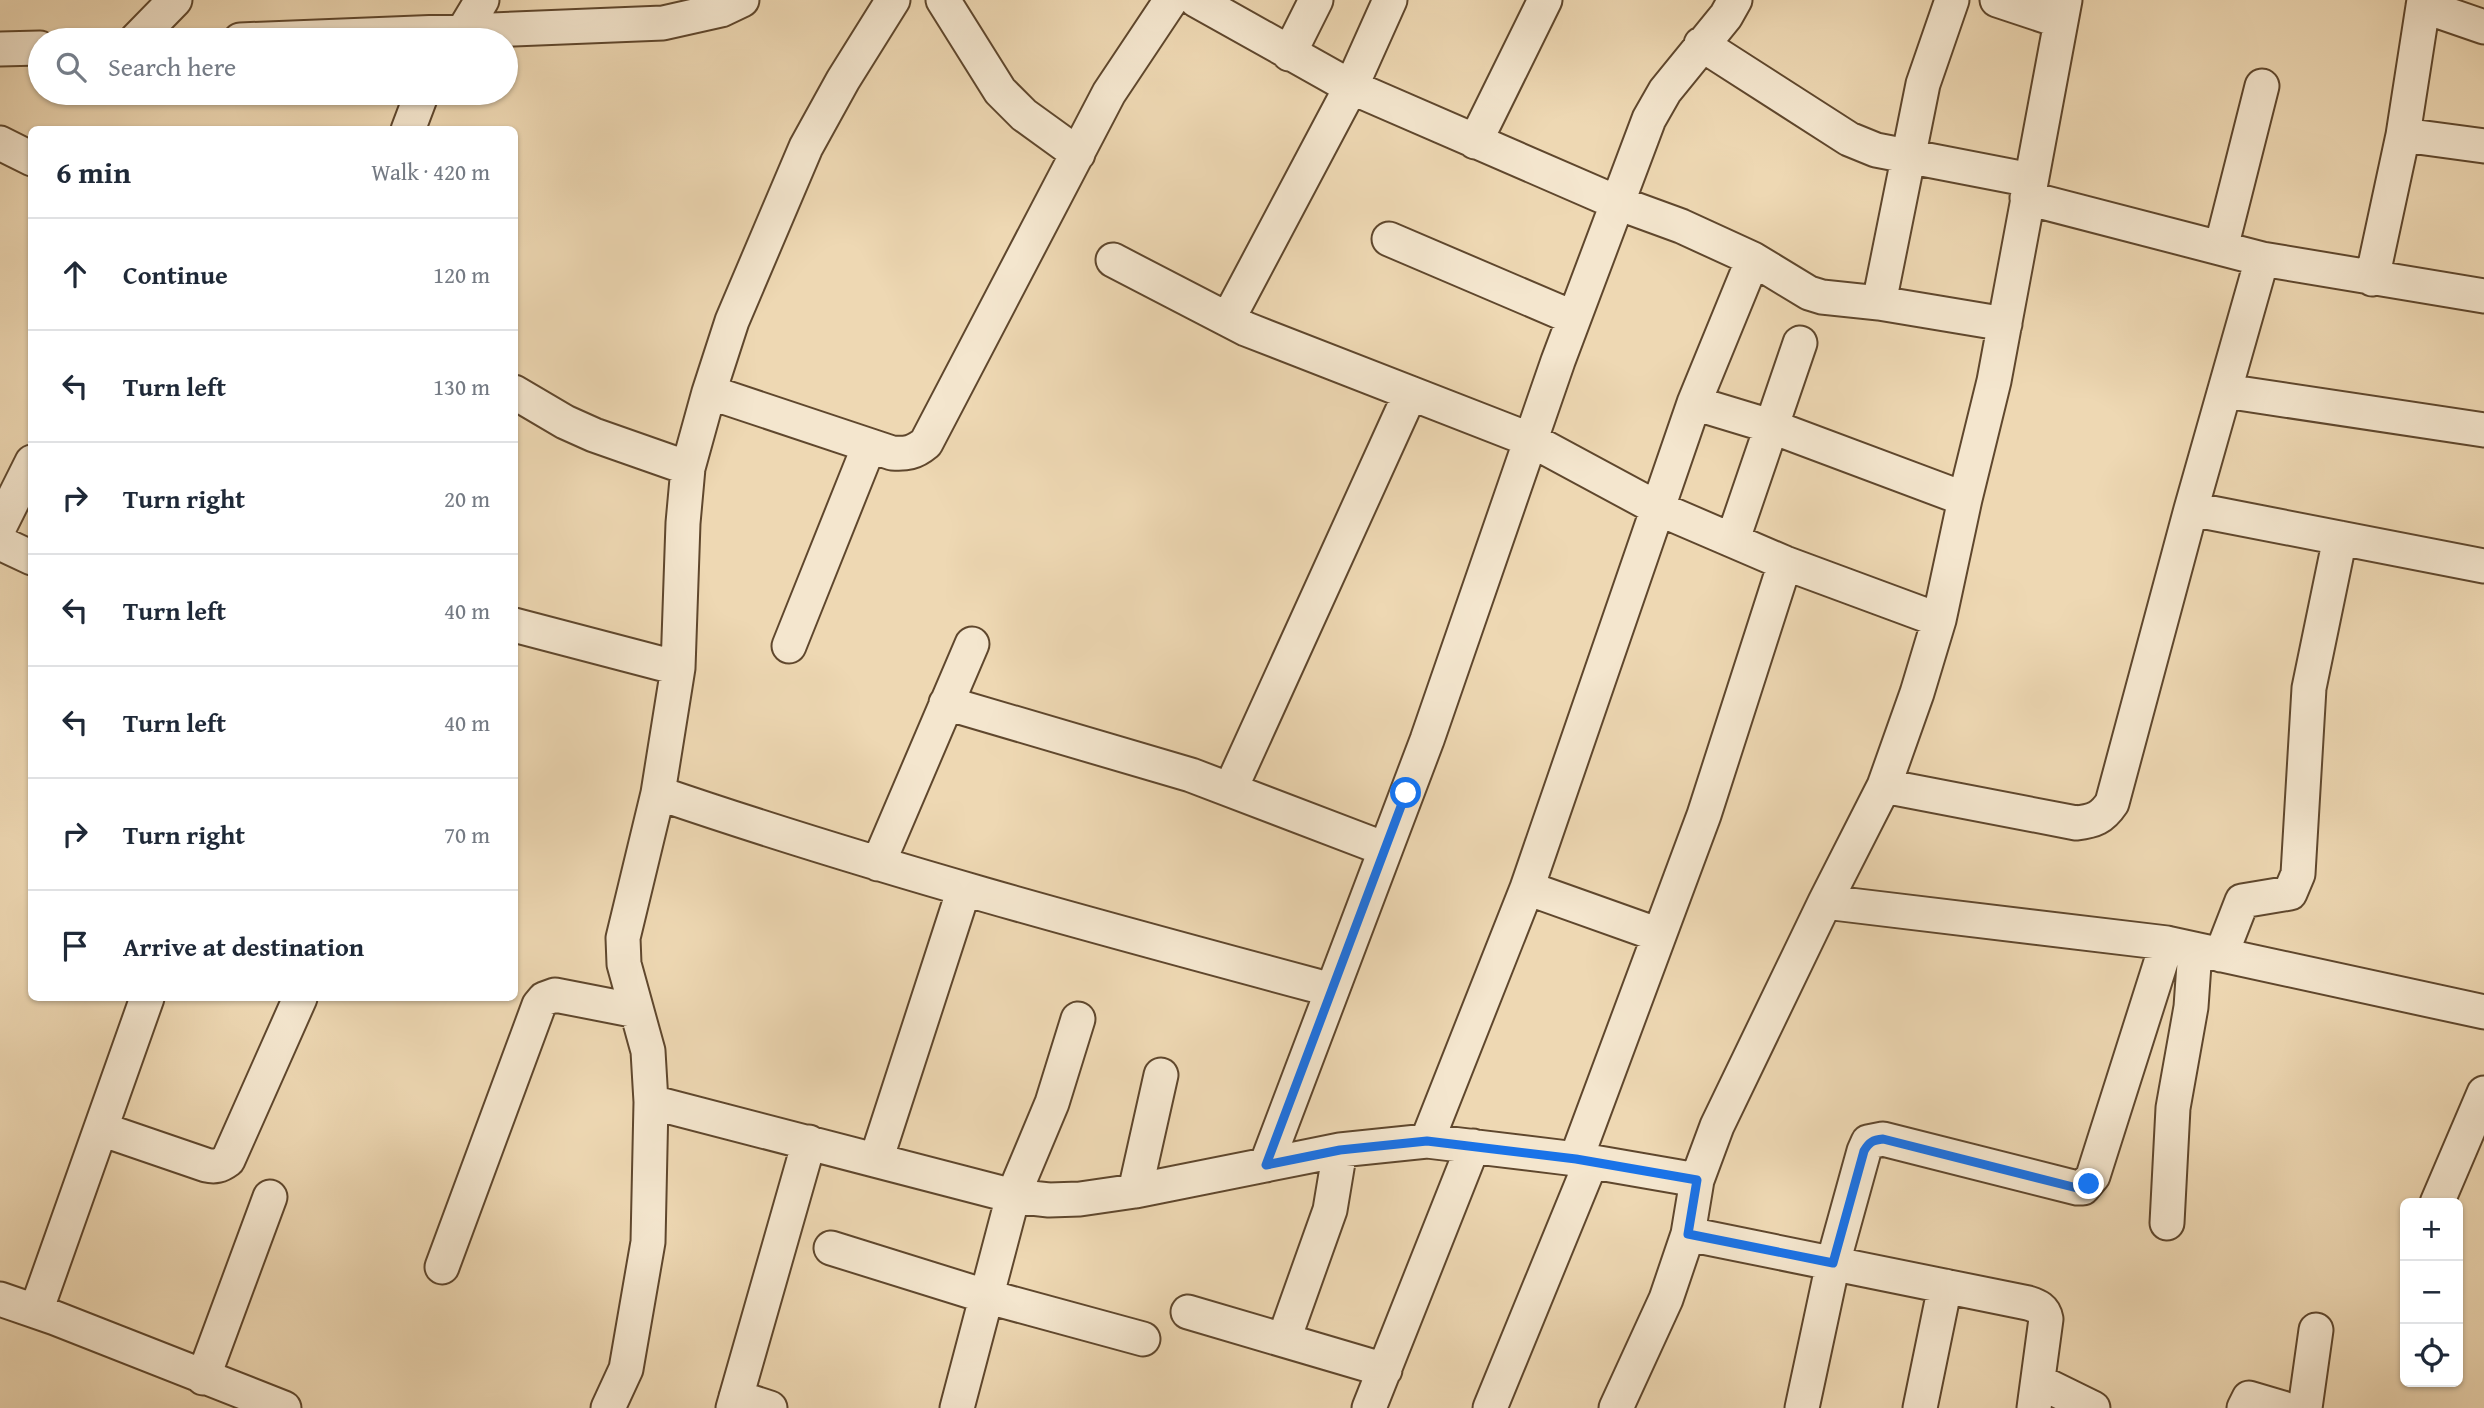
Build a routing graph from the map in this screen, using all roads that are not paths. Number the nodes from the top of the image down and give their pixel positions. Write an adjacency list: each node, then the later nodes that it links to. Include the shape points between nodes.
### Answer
1 (175, 0): 17 (street)
2 (482, 0): 18 (street)
3 (742, 0): 19 (street, via 721,10 663,23)
4 (894, 0): 50 (street, via 806,147 732,321)
5 (943, 0): 32 (street, via 1000,91 1024,115)
6 (1171, 0): 32 (street, via 1115,82)
7 (1196, 0): 23 (street)
8 (1316, 0): 23 (street)
9 (1390, 0): 25 (street)
10 (1545, 0): 29 (street)
11 (1735, 0): 20 (street)
12 (1952, 0): 33 (street, via 1923,84)
13 (1997, 0): 15 (street)
14 (2423, 3): 16 (street); 28 (street)
15 (2062, 10): 35 (street)
16 (2484, 27)
17 (148, 28)
18 (456, 28)
19 (518, 30)
20 (1701, 44): 33 (street, via 1849,139 1876,150); 36 (street, via 1657,104)
21 (28, 48): 22 (street)
22 (0, 49)
23 (1289, 54): 25 (street)
24 (2262, 86): 38 (street)
25 (1351, 87): 29 (street); 46 (street)
26 (417, 105): 27 (street)
27 (410, 126)
28 (2403, 135): 31 (street); 42 (street)
29 (1475, 142): 36 (street)
30 (0, 143): 34 (street)
31 (2484, 146)
32 (1078, 154): 57 (street, via 926,443 908,454)
33 (1909, 155): 35 (street); 44 (street)
34 (28, 157)
35 (2029, 189): 38 (street); 47 (street)
36 (1618, 203): 41 (street); 45 (street)
37 (1389, 239): 45 (street)
38 (2221, 248): 39 (street)
39 (2262, 259): 42 (street); 49 (street)
40 (1113, 260): 46 (street)
41 (1753, 260): 44 (street, via 1809,293); 53 (street)
42 (2372, 279): 43 (street)
43 (2484, 296)
44 (1879, 303): 47 (street)
45 (1574, 318): 56 (street)
46 (1228, 319): 52 (street)
47 (2005, 324): 60 (street)
48 (1800, 343): 54 (street)
49 (2225, 391): 55 (street); 62 (street)
50 (709, 392): 57 (street); 58 (street)
51 (518, 394): 58 (street, via 594,435)
52 (1410, 394): 56 (street); 77 (street)
53 (1694, 403): 54 (street); 61 (street)
54 (1770, 426): 60 (street); 65 (street)
55 (2484, 430)
56 (1531, 440): 61 (street); 79 (street)
57 (869, 446): 73 (street)
58 (688, 468): 74 (street)
59 (28, 470): 63 (street)
60 (1965, 499): 70 (street)
61 (1657, 508): 65 (street); 81 (street)
62 (2191, 509): 64 (street); 76 (street, via 2112,803 2103,816 2076,823)
63 (0, 526)
64 (2340, 538): 69 (street); 85 (street, via 2309,688 2298,874 2290,893 2242,901)
65 (1733, 539): 68 (street)
66 (0, 543): 67 (street)
67 (28, 556)
68 (1786, 563): 70 (street); 84 (street, via 1704,815)
69 (2484, 566)
70 (1939, 620): 76 (street)
71 (518, 626): 74 (street)
72 (972, 644): 75 (street)
73 (789, 646)
74 (678, 668): 78 (street)
75 (946, 704): 77 (street); 80 (street)
76 (1884, 786): 83 (street)
77 (1230, 790): 79 (street)
78 (658, 793): 80 (street); 89 (street, via 623,938 624,964)
79 (1385, 849): 86 (street)
80 (878, 864): 82 (street)
81 (1527, 888): 84 (street); 96 (street)
82 (964, 889): 86 (street); 100 (street)
83 (1825, 902): 85 (street); 103 (street, via 1730,1097)
84 (1659, 935): 101 (street)
85 (2194, 949): 90 (street); 108 (street, via 2192,1007 2173,1108); 111 (street, via 2089,1184 2077,1188 1875,1139 1864,1151)
86 (1332, 990): 102 (street)
87 (146, 1001): 95 (street)
88 (299, 1001): 95 (street, via 228,1160 222,1164 206,1166)
89 (637, 1011): 94 (street, via 648,1051); 112 (street, via 555,995 539,1005)
90 (2484, 1012)
91 (1078, 1019): 105 (street, via 1052,1103)
92 (1161, 1075): 104 (street)
93 (2484, 1093): 107 (street)
94 (651, 1101): 97 (street); 126 (street, via 648,1242 626,1369)
95 (101, 1129): 116 (street)
96 (1427, 1141): 98 (street); 99 (street)
97 (809, 1142): 100 (street); 124 (street)
98 (1473, 1146): 101 (street); 121 (street)
99 (1340, 1150): 102 (street); 120 (street, via 1330,1210)
100 (876, 1160): 105 (street)
101 (1583, 1160): 103 (street); 130 (street)
102 (1266, 1165): 104 (street)
103 (1697, 1180): 109 (street)
104 (1135, 1191): 105 (street, via 1080,1199)
105 (1013, 1196): 114 (street)
106 (270, 1197): 122 (street)
107 (2439, 1198)
108 (2166, 1223)
109 (1688, 1234): 111 (street); 131 (street, via 1667,1299)
110 (831, 1248): 114 (street)
111 (1833, 1263): 113 (street); 132 (street)
112 (442, 1267)
113 (1945, 1286): 123 (street, via 2028,1303 2045,1312); 133 (street)
114 (985, 1296): 119 (street); 128 (street)
115 (0, 1299): 116 (street)
116 (36, 1311): 122 (street)
117 (1188, 1312): 120 (street)
118 (2316, 1330): 137 (street)
119 (1143, 1339)
120 (1284, 1339): 121 (street)
121 (1385, 1370): 129 (street)
122 (203, 1378): 125 (street)
123 (2036, 1394): 134 (street)
124 (735, 1403): 127 (street)
125 (284, 1408)
126 (607, 1408)
127 (770, 1408)
128 (957, 1408)
129 (1369, 1408)
130 (1490, 1408)
131 (1616, 1408)
132 (1802, 1408)
133 (1920, 1408)
134 (2093, 1408)
135 (2244, 1408): 136 (street, via 2249,1398)
136 (2283, 1408)
137 (2305, 1408)

